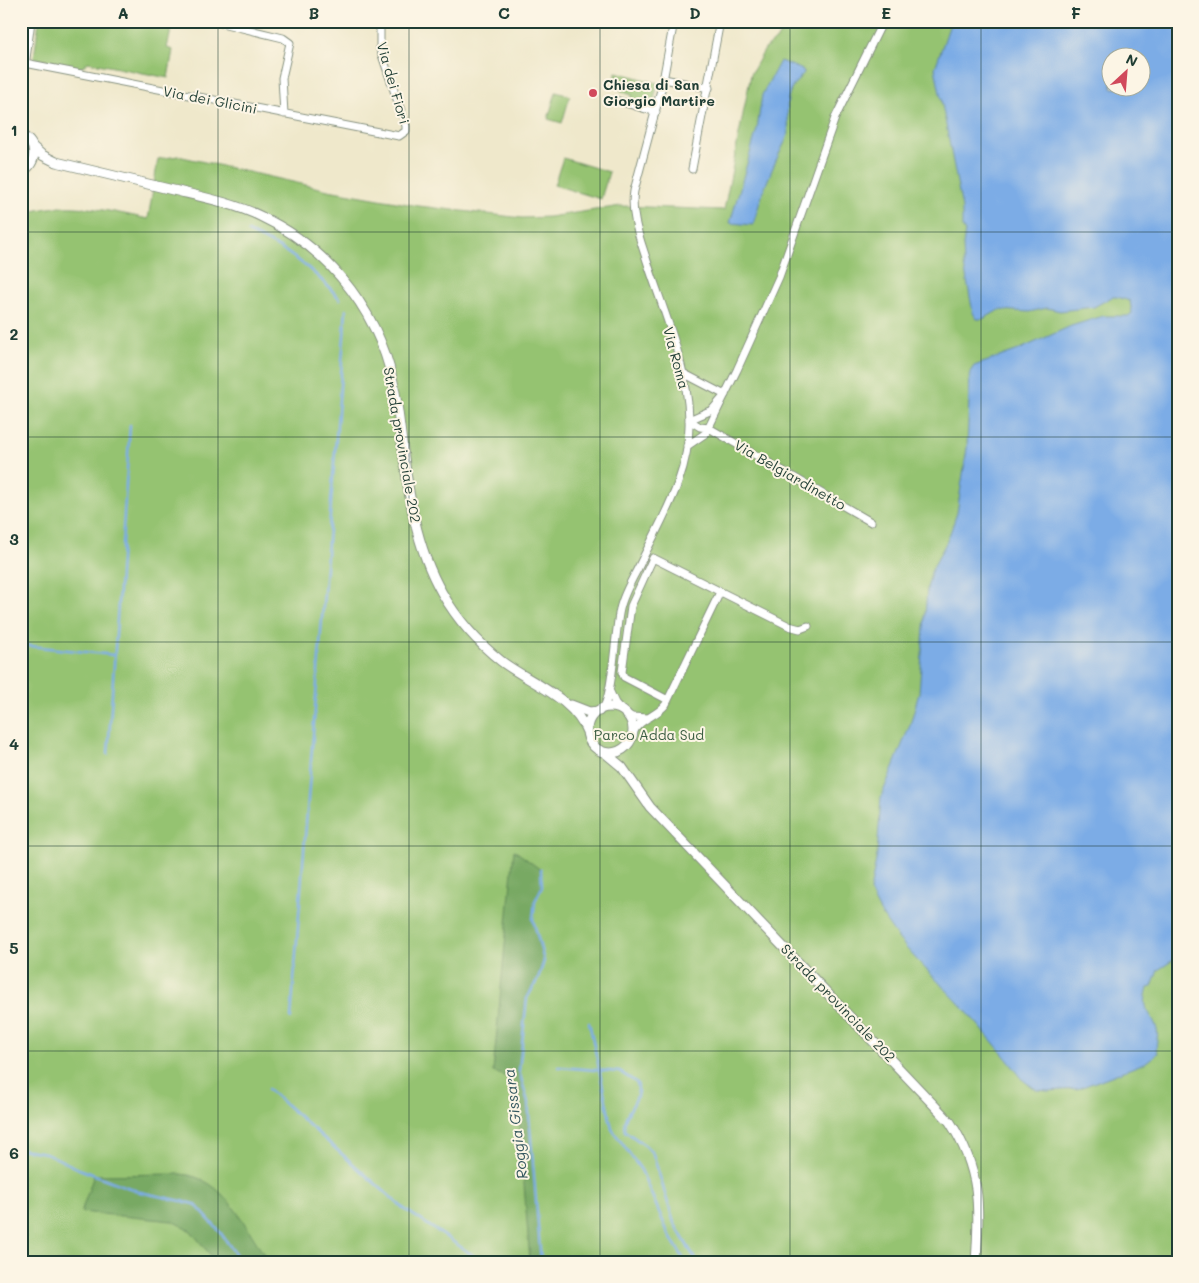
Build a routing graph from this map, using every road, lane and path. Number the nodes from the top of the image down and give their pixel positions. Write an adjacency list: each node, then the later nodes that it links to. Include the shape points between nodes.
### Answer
1 (31, 21): 7 (street)
2 (213, 21): 13 (street, via 283,38 290,43 282,78)
3 (380, 21): 15 (street, Via dei Fiori, via 380,50 407,129 402,136)
4 (674, 21): 8 (street, Via Roma)
5 (720, 21): 9 (street)
6 (884, 21): 21 (street, via 835,118 779,277)
7 (25, 63): 10 (street); 13 (street, Via dei Glicini)
8 (664, 79): 9 (street); 12 (street, Via Roma)
9 (709, 88): 19 (street)
10 (21, 96)
11 (615, 100): 12 (street)
12 (656, 112): 20 (street, Via Roma, via 633,204 639,235)
13 (284, 114): 15 (street, Via dei Glicini)
14 (23, 134): 16 (street, Strada provinciale 202)
15 (394, 136)
16 (33, 147): 17 (street, Strada provinciale 202); 18 (street, Strada provinciale 202, via 34,158)
17 (56, 162): 18 (street, Strada provinciale 202, via 41,162); 31 (street, Strada provinciale 202, via 223,202 292,234 326,260 371,318 384,351 394,390 416,527 436,583 456,614 487,649)
18 (25, 169)
19 (692, 169)
20 (682, 372): 21 (street); 22 (street, Via Roma)
21 (725, 395): 23 (street, via 712,410); 25 (street)
22 (688, 408): 23 (street); 24 (street, Via Roma)
23 (698, 415): 24 (street); 25 (street)
24 (689, 420): 25 (street); 26 (street, Via Roma)
25 (709, 428): 26 (street); 27 (street, Via Belgiardinetto)
26 (687, 446): 30 (street, Via Roma, via 678,487 622,601)
27 (871, 522)
28 (720, 592): 29 (street, via 789,626 800,629); 32 (street); 32 (street, via 653,558 638,589 628,618 622,674)
29 (808, 626)
30 (609, 689): 33 (street, Via Roma, via 608,702); 34 (street, via 615,703)
31 (560, 700): 33 (street, Strada provinciale 202, via 584,711); 37 (street, Strada provinciale 202, via 579,716)
32 (668, 700): 35 (street, via 661,710)
33 (601, 710): 34 (street, Strada provinciale 202, via 609,708); 37 (street, via 590,719)
34 (624, 712): 35 (street, via 632,717); 36 (street)
35 (648, 718): 36 (street)
36 (633, 733): 38 (street)
37 (588, 734): 39 (street, Strada provinciale 202, via 593,746)
38 (627, 745): 39 (street, via 617,752); 40 (street, via 624,762)
39 (604, 752): 40 (street, Strada provinciale 202)
40 (628, 776): 41 (street, Strada provinciale 202, via 650,807 950,1122 975,1174)
41 (976, 1262)

